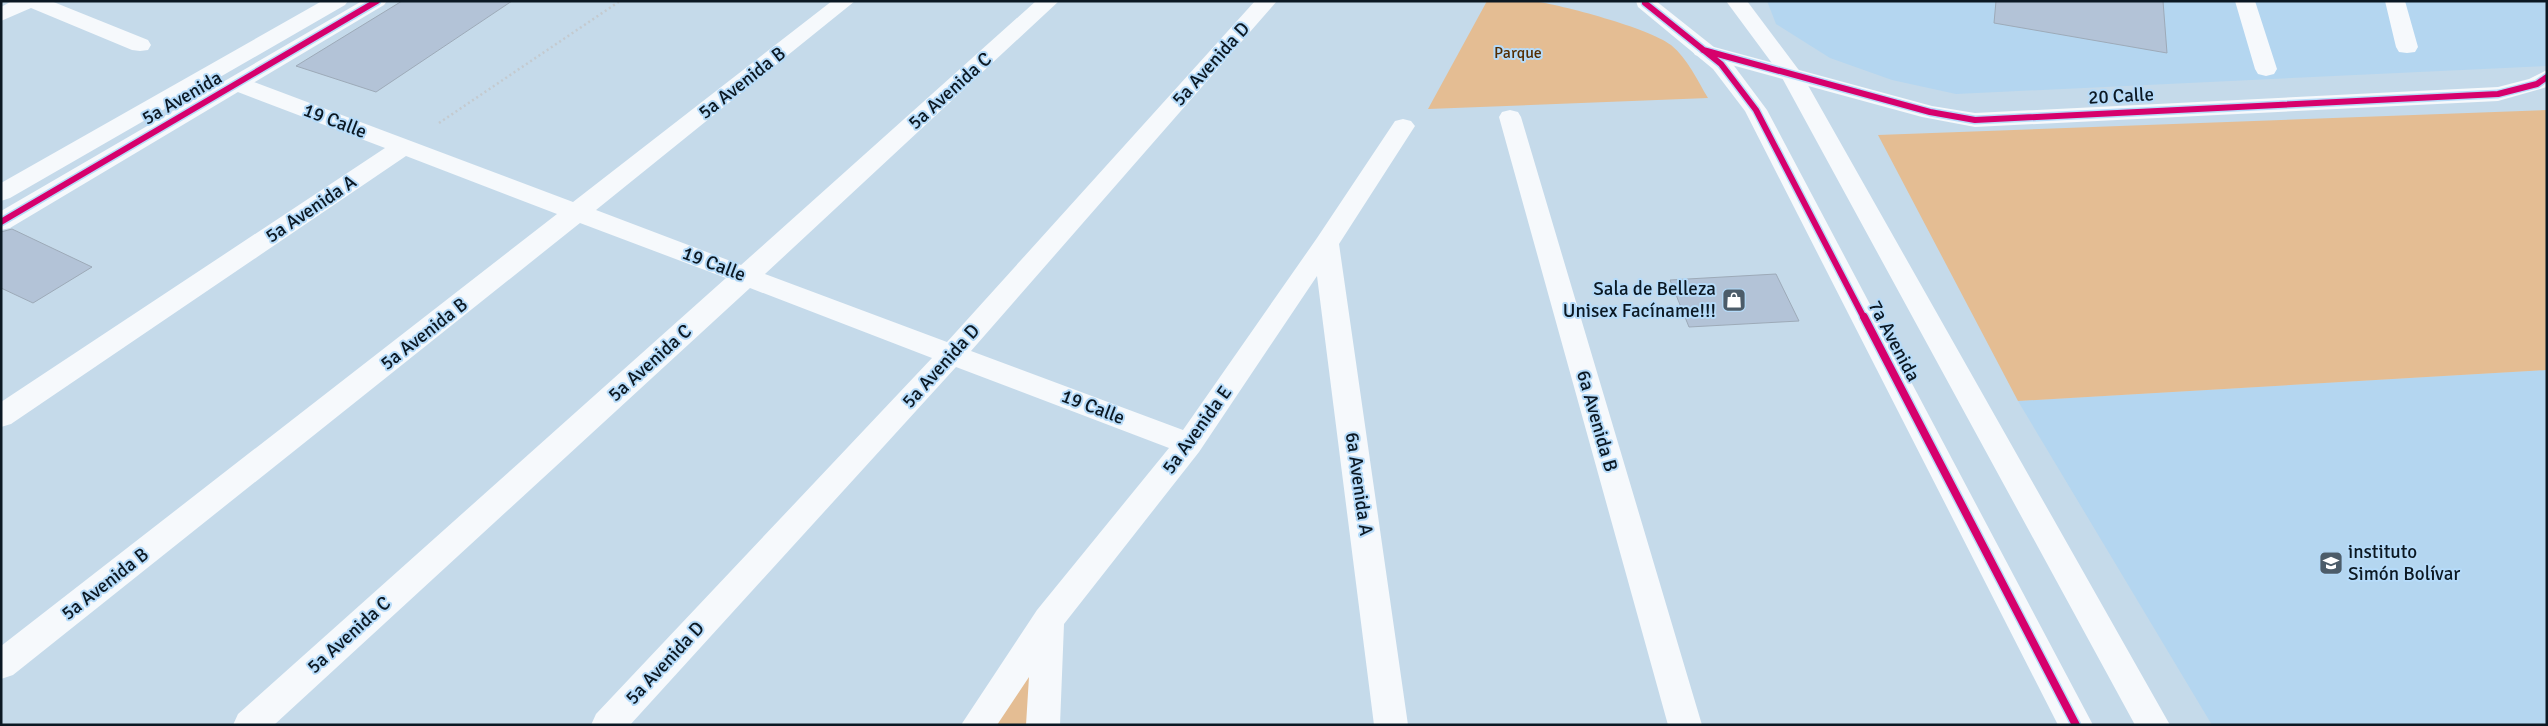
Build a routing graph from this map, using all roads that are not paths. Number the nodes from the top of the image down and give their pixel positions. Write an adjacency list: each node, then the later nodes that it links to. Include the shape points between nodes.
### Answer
1 (30, 1): 12 (street); 13 (street)
2 (338, 1): 23 (street, 5a Avenida)
3 (377, 1): 19 (street, 5a Avenida)
4 (845, 1): 24 (street, 5a Avenida B)
5 (1049, 1): 27 (street, 5a Avenida C)
6 (1267, 1): 28 (street, 5a Avenida D)
7 (1673, 1): 11 (street)
8 (1736, 1): 17 (street, 7a Avenida)
9 (2246, 1): 16 (street)
10 (2395, 1): 14 (street)
11 (1639, 2): 15 (street, 7a Avenida)
12 (1, 15)
13 (140, 45)
14 (2407, 47)
15 (1703, 50): 17 (street, 20 Calle); 39 (street, 7a Avenida, via 1721,64 1756,110)
16 (2266, 69)
17 (1790, 72): 18 (street, 20 Calle, via 1930,112 1975,120 2498,94 2537,84); 40 (street, 7a Avenida)
18 (2547, 77)
19 (238, 84): 22 (street, 19 Calle); 25 (street, 5a Avenida)
20 (1510, 118): 38 (street, 6a Avenida B)
21 (1403, 126): 26 (street, 5a Avenida E)
22 (403, 146): 24 (street, 19 Calle); 29 (street, 5a Avenida A)
23 (1, 193)
24 (578, 212): 27 (street, 19 Calle); 32 (street, 5a Avenida B)
25 (1, 222)
26 (1326, 244): 30 (street, 5a Avenida E); 37 (street, 6a Avenida A)
27 (746, 276): 28 (street, 19 Calle); 33 (street, 5a Avenida C)
28 (952, 354): 30 (street, 19 Calle); 34 (street, 5a Avenida D)
29 (1, 416)
30 (1189, 444): 31 (street, 5a Avenida E)
31 (1048, 620): 35 (street, 5a Avenida E); 36 (street)
32 (1, 665)
33 (250, 725)
34 (608, 725)
35 (978, 725)
36 (1043, 725)
37 (1391, 725)
38 (1684, 725)
39 (2076, 725)
40 (2153, 725)

